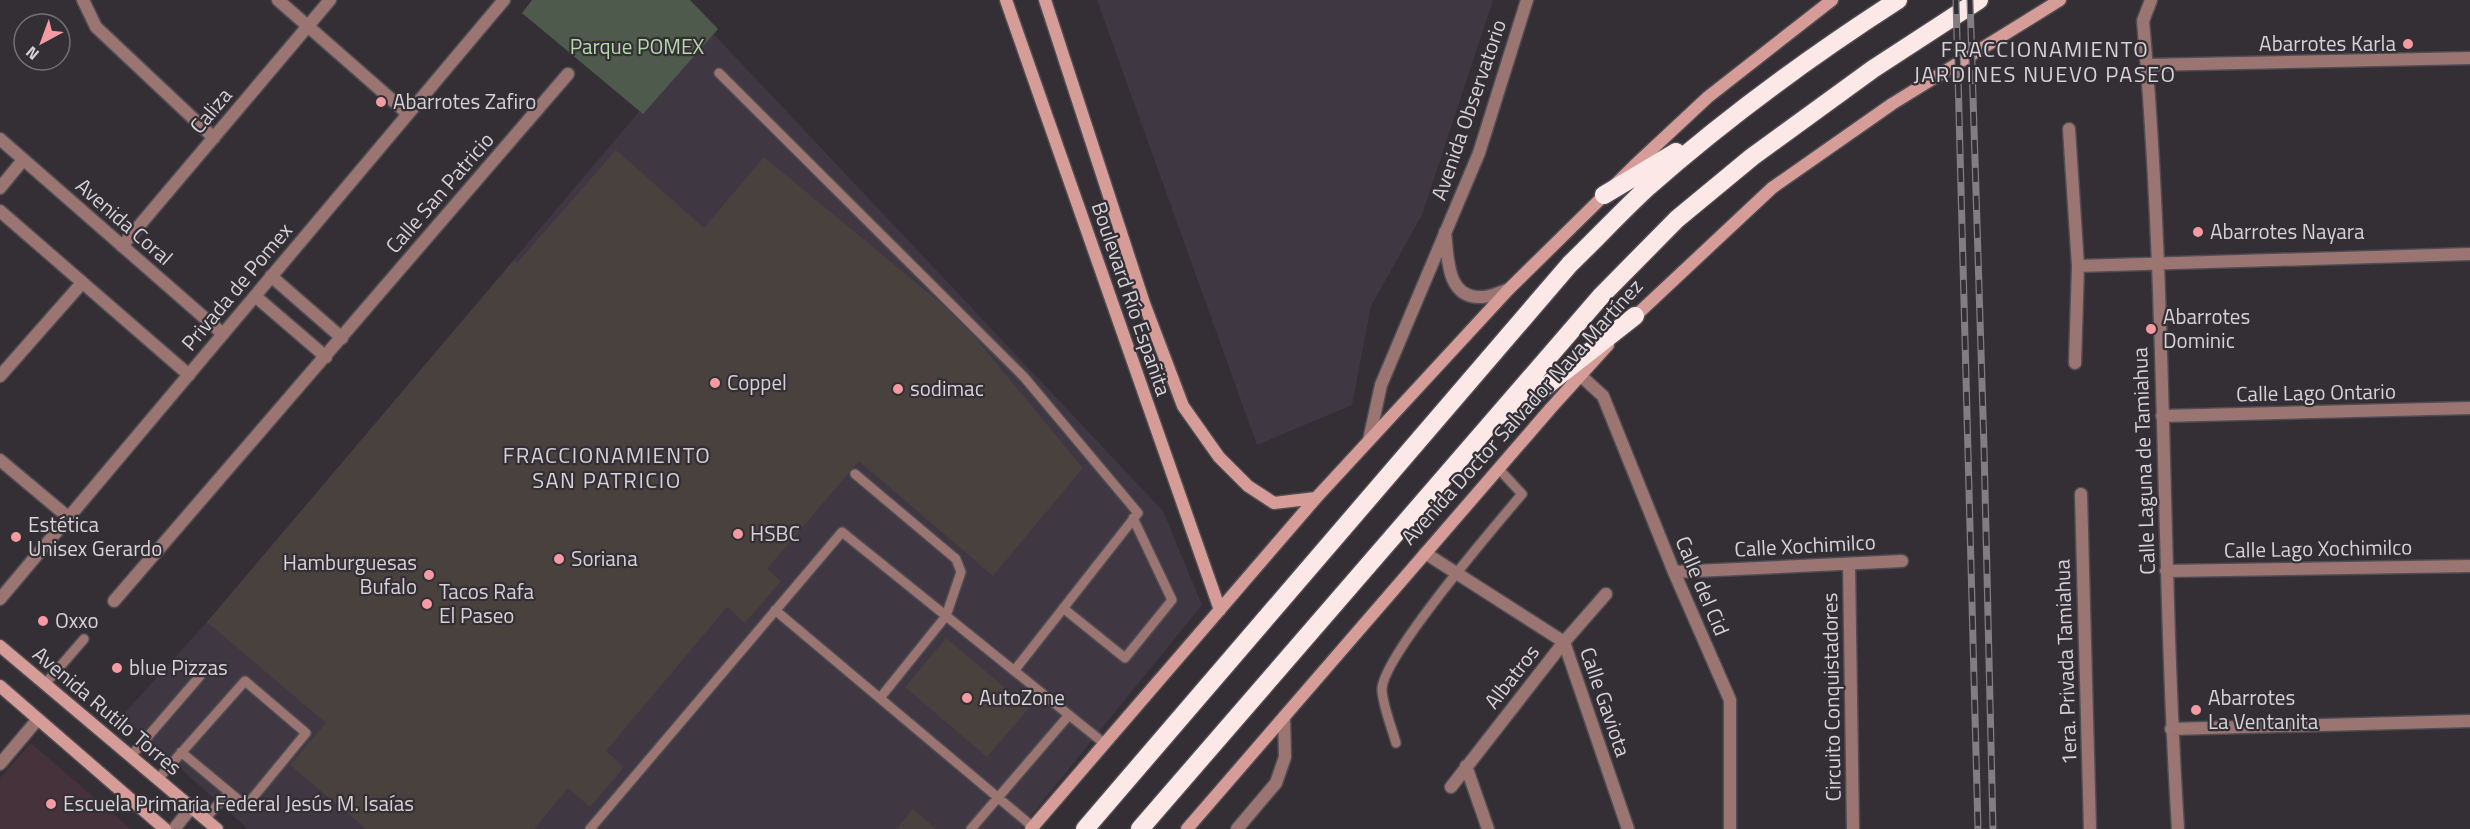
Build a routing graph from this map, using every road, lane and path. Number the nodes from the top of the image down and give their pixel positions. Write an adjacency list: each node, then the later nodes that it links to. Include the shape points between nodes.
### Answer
1 (83, 0): 21 (street, via 96,27)
2 (278, 0): 13 (street)
3 (330, 0): 13 (street, Caliza)
4 (504, 0): 18 (street, Privada de Pomex)
5 (1006, 0): 67 (main road, Boulevard Río Españita)
6 (1045, 0): 52 (main road, Boulevard Río Españita, via 1144,303 1183,406 1219,456 1248,486 1275,503)
7 (1527, 0): 27 (street, Avenida Observatorio, via 1479,153)
8 (1832, 0): 25 (main road, via 1708,97)
9 (1898, 0): 19 (highway)
10 (1979, 0): 47 (highway, Avenida Doctor Salvador Nava Martínez, via 1873,69 1752,157 1677,219 1602,295)
11 (2060, 0): 36 (main road, Avenida Doctor Salvador Nava Martínez, via 1892,104 1772,188)
12 (2151, 0): 15 (street, Calle Laguna de Tamiahua, via 2143,21)
13 (308, 26): 18 (street); 21 (street, Caliza)
14 (2470, 58): 15 (street)
15 (2146, 65): 30 (street, Calle Laguna de Tamiahua)
16 (719, 73): 54 (lane, via 1023,378 1138,513)
17 (568, 74): 38 (street, Calle San Patricio)
18 (408, 114): 32 (street, Privada de Pomex)
19 (1723, 123): 25 (highway); 100 (highway, via 1647,188 1570,264)
20 (2069, 129): 31 (street)
21 (214, 138): 28 (street, Caliza)
22 (0, 139): 23 (street, Avenida Coral)
23 (23, 160): 24 (street); 28 (street, Avenida Coral)
24 (0, 188)
25 (1605, 195): 34 (main road)
26 (0, 211): 33 (street)
27 (1445, 231): 34 (street, Avenida Observatorio, via 1450,277 1458,287 1482,297); 46 (street, Avenida Observatorio, via 1381,385)
28 (122, 246): 37 (street, Avenida Coral)
29 (2470, 254): 30 (street)
30 (2158, 263): 31 (street); 45 (street, Calle Laguna de Tamiahua)
31 (2078, 266): 40 (street)
32 (272, 276): 35 (street, Privada de Pomex); 38 (street)
33 (82, 283): 41 (street); 43 (street)
34 (1509, 289): 46 (main road)
35 (255, 296): 37 (street, Privada de Pomex); 39 (street)
36 (1635, 316): 42 (main road, Avenida Doctor Salvador Nava Martínez); 47 (highway)
37 (223, 334): 41 (street, Privada de Pomex)
38 (342, 338): 39 (street, Calle San Patricio)
39 (326, 357): 64 (street, Calle San Patricio)
40 (2075, 363)
41 (189, 375): 53 (street, Privada de Pomex)
42 (1580, 375): 49 (main road, Avenida Doctor Salvador Nava Martínez); 60 (street, Calle del Cid, via 1604,396)
43 (0, 376)
44 (2470, 408): 45 (street, Calle Lago Ontario)
45 (2162, 416): 59 (street, Calle Laguna de Tamiahua)
46 (1370, 440): 52 (main road)
47 (1474, 443): 101 (highway, Avenida Doctor Salvador Nava Martínez)
48 (0, 460): 53 (street)
49 (1498, 468): 55 (main road, Avenida Doctor Salvador Nava Martínez); 61 (lane, via 1522,494)
50 (855, 474): 68 (lane, via 956,559 961,572)
51 (2081, 494): 108 (street, 1era. Privada Tamiahua)
52 (1316, 498): 67 (main road)
53 (68, 518): 63 (street, Privada de Pomex)
54 (1133, 518): 65 (lane); 65 (lane, via 1172,600 1125,658)
55 (1425, 553): 61 (street, Calle Gaviota); 78 (main road, Avenida Doctor Salvador Nava Martínez)
56 (1902, 561): 57 (street, Calle Xochimilco)
57 (1849, 564): 60 (street, Calle Xochimilco); 107 (street, Circuito Conquistadores)
58 (2470, 566): 59 (street, Calle Lago Xochimilco)
59 (2166, 571): 81 (street, Calle Laguna de Tamiahua)
60 (1674, 572): 106 (street, Calle del Cid, via 1730,700)
61 (1456, 573): 70 (street, Calle Gaviota); 82 (lane, via 1388,668 1382,689)
62 (1606, 594): 70 (street, Albatros)
63 (0, 599)
64 (114, 601)
65 (1063, 608): 72 (lane)
66 (775, 610): 68 (lane, via 842,532); 76 (lane); 98 (lane)
67 (1220, 610): 83 (main road)
68 (946, 616): 72 (lane); 76 (lane)
69 (84, 639): 74 (lane)
70 (1564, 642): 87 (street, Albatros); 105 (street, Calle Gaviota)
71 (0, 646): 74 (main road, Avenida Rutilo Torres)
72 (1014, 671): 77 (lane)
73 (200, 676): 85 (lane)
74 (45, 684): 85 (main road, Avenida Rutilo Torres)
75 (0, 686): 79 (main road)
76 (880, 698): 91 (lane)
77 (1069, 715): 83 (lane); 91 (lane)
78 (1284, 717): 102 (main road, Avenida Doctor Salvador Nava Martínez); 103 (street, via 1285,757 1276,783)
79 (38, 719): 86 (street); 95 (main road)
80 (2470, 721): 81 (street)
81 (2171, 729): 109 (street, Calle Laguna de Tamiahua)
82 (1396, 743)
83 (1105, 744): 94 (main road)
84 (181, 752): 88 (lane); 90 (lane); 90 (lane, via 245,681 306,733 246,806)
85 (131, 756): 88 (main road, Avenida Rutilo Torres)
86 (0, 764)
87 (1466, 766): 89 (street, Albatros); 104 (street)
88 (158, 779): 92 (main road, Avenida Rutilo Torres)
89 (1451, 787)
90 (229, 792): 93 (lane)
91 (998, 796): 94 (lane); 99 (lane)
92 (191, 808): 93 (main road, Avenida Rutilo Torres); 96 (street)
93 (205, 819): 97 (main road, Avenida Rutilo Torres)
94 (1032, 828)
95 (165, 829)
96 (174, 829)
97 (217, 829)
98 (590, 829)
99 (971, 829)
100 (1085, 829)
101 (1140, 829)
102 (1187, 829)
103 (1237, 829)
104 (1488, 829)
105 (1628, 829)
106 (1730, 829)
107 (1854, 829)
108 (2090, 829)
109 (2178, 829)

